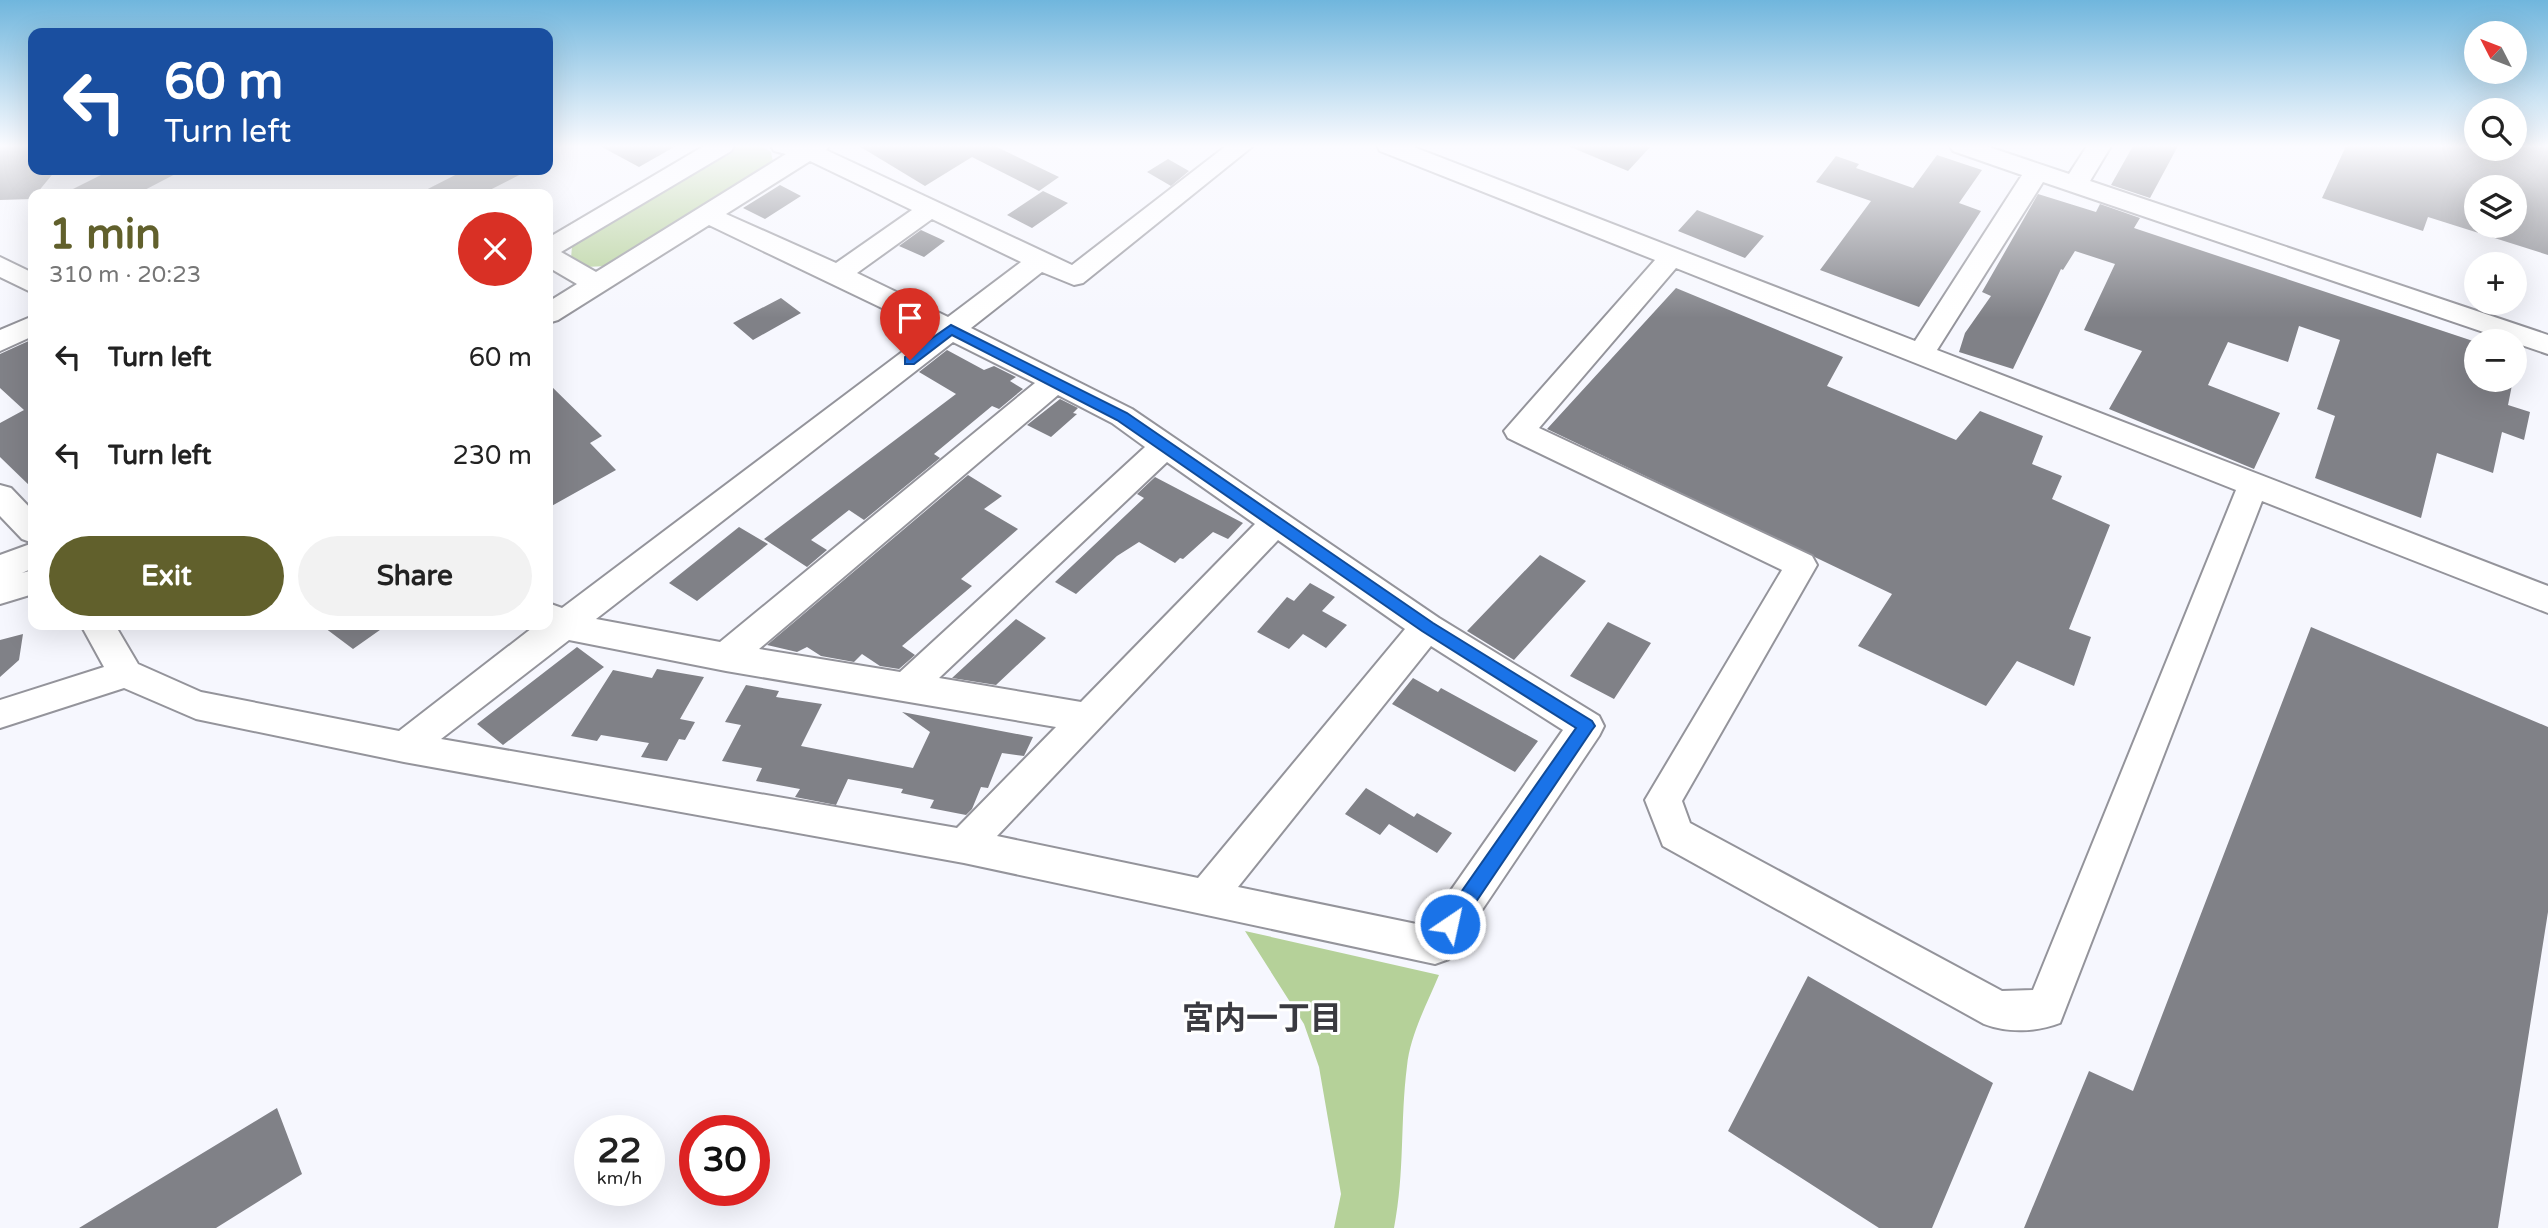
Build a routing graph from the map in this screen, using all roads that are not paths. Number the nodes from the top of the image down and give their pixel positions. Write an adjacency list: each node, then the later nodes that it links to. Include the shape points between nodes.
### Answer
1 (625, 203): 10 (street)
2 (724, 203): 9 (street)
3 (918, 203): 8 (street)
4 (1168, 203): 13 (street, via 1074,277)
5 (1535, 203): 11 (street)
6 (2016, 203): 23 (street)
7 (2132, 203): 22 (street)
8 (930, 209): 13 (street); 15 (street)
9 (708, 215): 15 (street); 17 (street)
10 (553, 246)
11 (1672, 257): 23 (street); 26 (street, via 1520,431 1801,565 1663,800 1676,834 1998,1010 2046,1009)
12 (553, 259): 17 (street)
13 (1040, 261): 20 (street)
14 (0, 265): 16 (street)
15 (838, 274): 20 (street)
16 (28, 282)
17 (597, 284): 18 (street)
18 (553, 311)
19 (28, 328): 21 (street)
20 (951, 329): 24 (street); 35 (street)
21 (0, 342)
22 (2548, 345)
23 (1920, 355): 26 (street)
24 (1056, 381): 25 (street, via 1122,416); 39 (street)
25 (1165, 446): 28 (street); 41 (street)
26 (2253, 485): 34 (street)
27 (0, 496): 29 (street)
28 (1276, 522): 36 (street); 43 (street)
29 (28, 526)
30 (28, 557): 31 (street)
31 (0, 568)
32 (28, 583): 33 (street)
33 (0, 591)
34 (2548, 600)
35 (554, 620): 39 (street)
36 (1427, 627): 46 (street); 46 (street, via 1586,726 1435,946)
37 (101, 630): 40 (street)
38 (542, 630): 44 (street)
39 (726, 657): 41 (street)
40 (126, 674): 42 (street); 44 (street, via 196,705)
41 (908, 686): 43 (street)
42 (0, 714)
43 (1085, 717): 45 (street)
44 (404, 747): 45 (street)
45 (964, 846): 46 (street)
46 (1205, 898)

